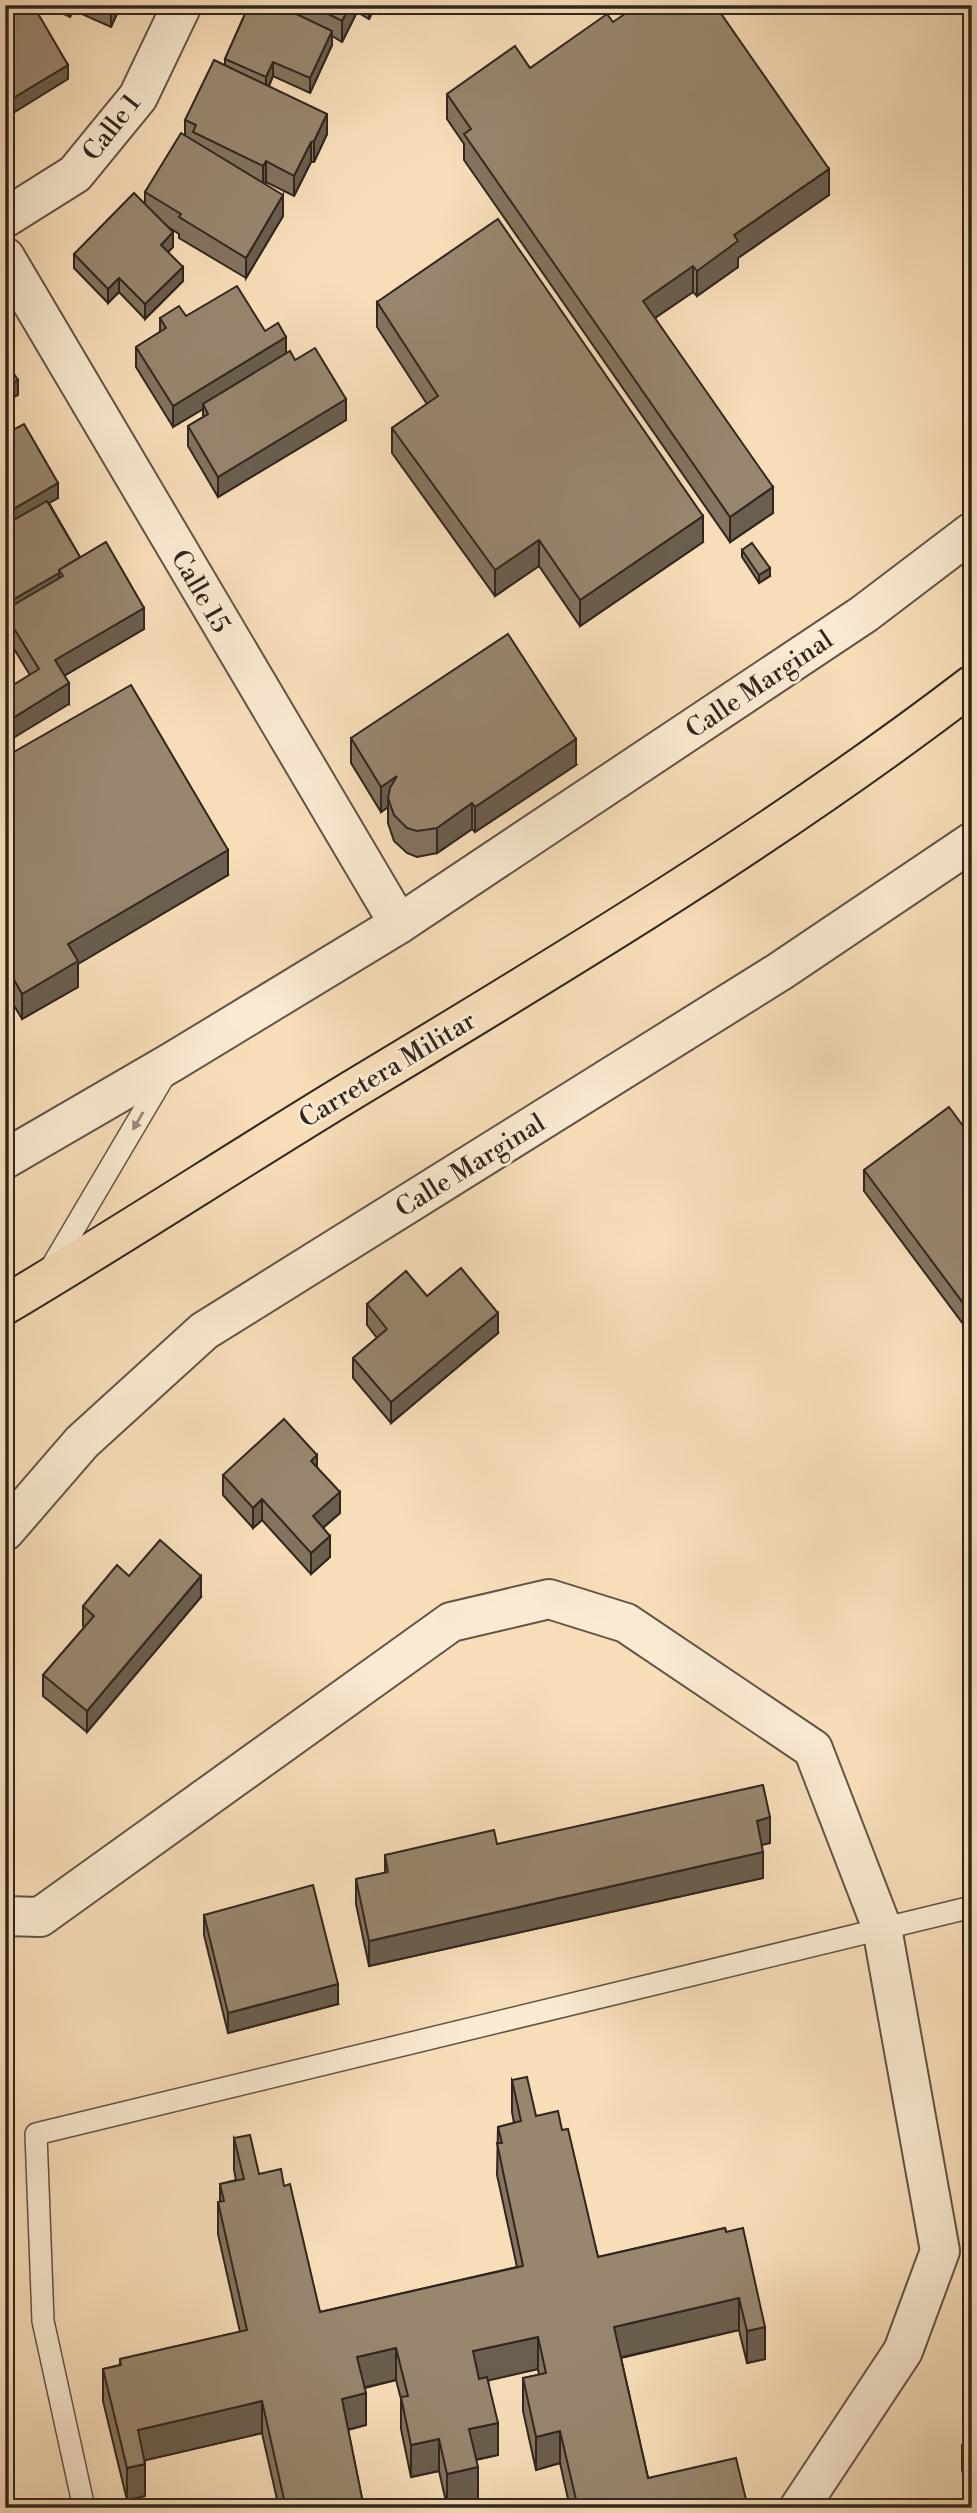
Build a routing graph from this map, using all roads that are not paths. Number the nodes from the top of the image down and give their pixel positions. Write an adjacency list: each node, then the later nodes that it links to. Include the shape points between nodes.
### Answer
1 (183, 5): 2 (street, Calle 1, via 138,97 75,174)
2 (5, 218)
3 (5, 257): 7 (street, Calle 15)
4 (972, 532): 7 (street, Calle Marginal, via 864,614)
5 (972, 685): 10 (main road, Carretera Militar, via 783,821)
6 (972, 842): 12 (street, Calle Marginal, via 779,972 204,1331 82,1442)
7 (398, 924): 8 (street, Calle Marginal)
8 (172, 1062): 9 (street, Calle Marginal); 10 (lane, one-way to 10)
9 (5, 1159)
10 (42, 1283): 11 (main road, Carretera Militar)
11 (5, 1305)
12 (5, 1531)
13 (972, 1907): 15 (lane)
14 (5, 1916): 15 (street, via 40,1917 451,1622 549,1599 626,1623 813,1749)
15 (882, 1928): 16 (lane, via 36,2134 43,2321); 17 (street, via 940,2251 903,2351)
16 (83, 2508)
17 (799, 2508)

